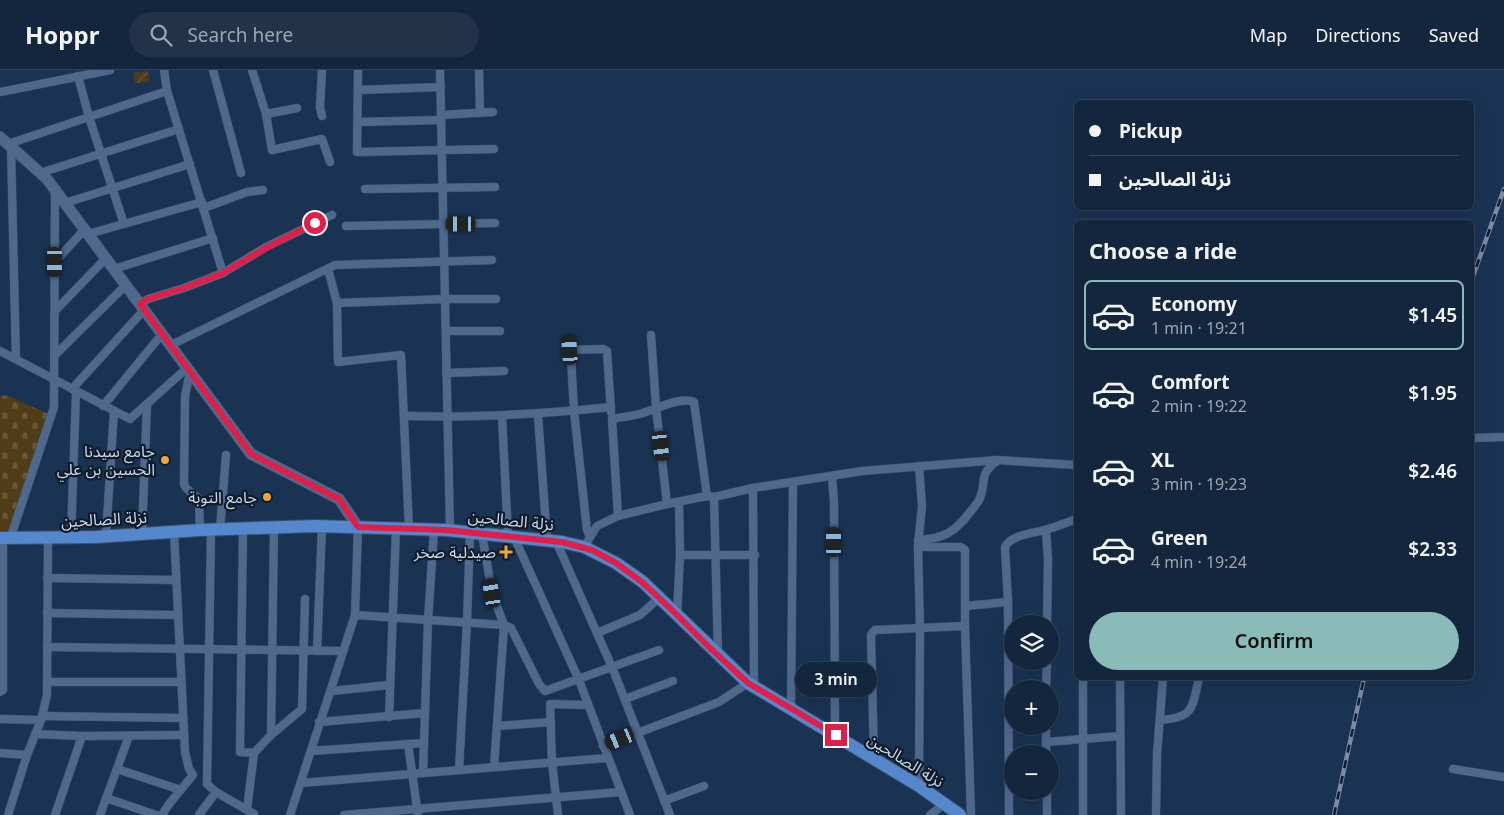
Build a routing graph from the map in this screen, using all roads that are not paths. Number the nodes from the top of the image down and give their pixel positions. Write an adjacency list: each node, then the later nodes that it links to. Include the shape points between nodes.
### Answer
1 (110, 70): 9 (street)
2 (164, 70): 13 (street)
3 (213, 70): 31 (street)
4 (252, 70): 18 (street)
5 (322, 70): 19 (street)
6 (358, 70): 12 (street)
7 (440, 70): 11 (street)
8 (479, 70): 17 (street)
9 (91, 72): 10 (street)
10 (78, 76): 14 (street); 20 (street)
11 (441, 86): 12 (street); 21 (street)
12 (358, 90): 22 (street)
13 (167, 91): 20 (street); 23 (street)
14 (0, 92)
15 (298, 108): 18 (street)
16 (493, 112): 17 (street)
17 (480, 113): 21 (street)
18 (266, 114): 28 (street, via 272,150 322,139)
19 (322, 116)
20 (89, 117): 24 (street); 27 (street)
21 (441, 117): 22 (street); 26 (street)
22 (358, 122): 26 (street, via 358,152)
23 (179, 130): 27 (street); 29 (street)
24 (6, 142): 30 (street); 69 (street)
25 (494, 149): 26 (street)
26 (442, 150): 34 (street)
27 (102, 154): 30 (street); 33 (street)
28 (330, 162)
29 (190, 164): 33 (street); 39 (street)
30 (40, 173): 36 (street)
31 (242, 174)
32 (495, 187): 34 (street)
33 (113, 188): 38 (street); 42 (street)
34 (443, 188): 35 (street); 43 (street)
35 (365, 189)
36 (55, 190): 38 (street); 49 (street)
37 (263, 190): 39 (street)
38 (65, 203): 45 (street)
39 (203, 205): 42 (street); 46 (street)
40 (332, 215): 53 (street)
41 (495, 223): 43 (street)
42 (124, 224): 45 (street)
43 (443, 224): 44 (street); 50 (street)
44 (346, 226)
45 (86, 232): 47 (street); 49 (street)
46 (213, 238): 52 (street); 53 (street)
47 (106, 258): 52 (street); 59 (street)
48 (492, 260): 50 (street)
49 (55, 262): 59 (street)
50 (444, 262): 51 (street, via 336,265); 55 (street)
51 (328, 268): 57 (street); 65 (street)
52 (114, 269): 54 (street)
53 (223, 273): 58 (street, via 148,299)
54 (126, 285): 58 (street); 68 (street)
55 (445, 299): 56 (street); 57 (street); 61 (street)
56 (496, 299)
57 (338, 303): 82 (street, via 338,362 401,354)
58 (142, 307): 62 (street); 74 (street)
59 (55, 311): 68 (street)
60 (500, 330): 61 (street)
61 (446, 331): 72 (street)
62 (162, 334): 65 (street); 76 (street)
63 (651, 335): 78 (street)
64 (570, 340): 66 (street)
65 (171, 345): 70 (street)
66 (570, 350): 77 (street, via 607,351); 80 (street)
67 (0, 351): 69 (street)
68 (55, 355): 73 (street)
69 (16, 359): 73 (street)
70 (189, 370): 75 (street); 102 (street, via 251,454 339,499); 106 (street, via 185,396 184,484 199,499)
71 (504, 371): 72 (street)
72 (446, 373): 84 (street)
73 (55, 381): 74 (street); 117 (street, via 54,407)
74 (74, 391): 76 (street); 114 (street)
75 (147, 404): 79 (street, via 130,419); 112 (street)
76 (103, 406): 79 (street)
77 (610, 407): 80 (street); 85 (street)
78 (656, 408): 85 (street); 95 (street, via 688,400 694,402); 97 (street)
79 (114, 411): 113 (street)
80 (574, 411): 81 (street); 119 (street)
81 (538, 414): 83 (street); 118 (street)
82 (405, 416): 84 (street); 105 (street)
83 (502, 416): 84 (street); 115 (street)
84 (447, 418): 108 (street)
85 (612, 419): 98 (street)
86 (1504, 437): 87 (street)
87 (1474, 438)
88 (226, 455): 106 (street)
89 (998, 460): 90 (street); 91 (street); 120 (street, via 988,468 979,500 959,526 944,536)
90 (1074, 465)
91 (919, 466): 92 (street); 120 (street, via 922,506)
92 (832, 476): 93 (street); 184 (street)
93 (793, 482): 94 (street); 170 (street)
94 (753, 488): 95 (street); 122 (street)
95 (710, 497): 96 (street); 123 (street)
96 (679, 502): 97 (street); 121 (street)
97 (667, 504): 98 (street)
98 (618, 516): 119 (street, via 597,526)
99 (1074, 520): 109 (street)
100 (322, 526): 101 (main road, نزلة الصالحين); 102 (main road, نزلة الصالحين); 151 (street)
101 (274, 527): 103 (main road, نزلة الصالحين); 148 (street)
102 (358, 527): 104 (main road, نزلة الصالحين); 133 (street)
103 (243, 528): 106 (main road, نزلة الصالحين); 147 (street)
104 (396, 528): 105 (main road, نزلة الصالحين); 136 (street)
105 (409, 529): 107 (main road, نزلة الصالحين)
106 (210, 530): 110 (main road, نزلة الصالحين); 146 (street)
107 (434, 530): 108 (main road, نزلة الصالحين); 137 (street)
108 (450, 530): 111 (main road, نزلة الصالحين)
109 (1046, 530): 128 (street, via 1024,535 1006,544); 135 (street)
110 (174, 532): 112 (main road, نزلة الصالحين); 125 (street)
111 (476, 533): 115 (main road, نزلة الصالحين); 138 (street); 139 (street)
112 (142, 534): 113 (main road, نزلة الصالحين)
113 (106, 536): 114 (main road, نزلة الصالحين)
114 (71, 537): 116 (main road, نزلة الصالحين)
115 (511, 537): 118 (main road, نزلة الصالحين); 156 (street)
116 (48, 538): 117 (main road, نزلة الصالحين); 124 (street)
117 (4, 539): 129 (street)
118 (552, 541): 119 (main road, نزلة الصالحين); 142 (street)
119 (587, 542): 126 (main road, نزلة الصالحين)
120 (918, 544): 130 (street, via 965,550); 141 (street)
121 (680, 555): 123 (street); 134 (street)
122 (754, 555): 123 (street); 165 (street)
123 (716, 556): 153 (street)
124 (47, 578): 125 (street); 131 (street)
125 (176, 580): 132 (street)
126 (659, 598): 134 (main road, نزلة الصالحين); 142 (street, via 640,615)
127 (305, 599): 150 (street)
128 (1008, 602): 130 (street); 236 (street)
129 (2, 606): 143 (street)
130 (965, 606): 140 (street)
131 (47, 613): 132 (street); 144 (street)
132 (177, 614): 145 (street)
133 (355, 615): 136 (street); 152 (street)
134 (677, 615): 153 (main road, نزلة الصالحين)
135 (1047, 615)
136 (392, 618): 137 (street); 164 (street)
137 (428, 620): 138 (street); 171 (street)
138 (467, 622): 139 (street); 204 (street)
139 (504, 625): 156 (street, via 510,628 545,692); 179 (street)
140 (965, 626): 141 (street); 235 (street)
141 (920, 628): 199 (street, via 875,630 871,635); 210 (street)
142 (597, 633): 155 (street)
143 (2, 635): 154 (street)
144 (47, 647): 145 (street); 162 (street)
145 (179, 649): 146 (street); 163 (street)
146 (210, 649): 147 (street); 212 (street, via 207,784)
147 (240, 650): 148 (street); 196 (street, via 240,752)
148 (271, 650): 150 (street); 183 (street)
149 (659, 650): 155 (street)
150 (302, 651): 151 (street); 183 (street, via 302,709)
151 (317, 651): 152 (street)
152 (343, 651): 166 (street)
153 (718, 656): 165 (main road, نزلة الصالحين)
154 (1, 665): 167 (street, via 3,690)
155 (612, 667): 156 (street); 168 (street)
156 (579, 680): 169 (street)
157 (1083, 680): 189 (street)
158 (1120, 680): 188 (street)
159 (1163, 680): 176 (street)
160 (1197, 680): 176 (street, via 1189,711 1180,718)
161 (673, 681): 168 (street)
162 (47, 682): 163 (street); 173 (street)
163 (181, 682): 174 (street)
164 (389, 685): 166 (street); 172 (street)
165 (751, 685): 170 (main road, نزلة الصالحين); 180 (street, via 719,702)
166 (332, 691): 177 (street)
167 (0, 692)
168 (625, 699): 180 (street)
169 (588, 705): 178 (street, via 550,704); 193 (street)
170 (791, 709): 184 (main road, نزلة الصالحين)
171 (425, 713): 172 (street); 191 (street)
172 (389, 717): 177 (street)
173 (42, 718): 174 (street); 175 (street); 181 (street)
174 (183, 718): 182 (street)
175 (0, 719)
176 (1160, 720): 240 (street)
177 (319, 722): 194 (street)
178 (551, 722): 179 (street); 200 (street)
179 (497, 726): 201 (street)
180 (637, 732): 193 (street); 217 (street)
181 (35, 734): 186 (street); 197 (street)
182 (184, 735): 187 (street); 211 (street, via 185,752 193,775)
183 (271, 735): 196 (street)
184 (836, 735): 199 (main road, نزلة الصالحين)
185 (1046, 735): 190 (street)
186 (82, 736): 187 (street); 222 (street)
187 (129, 736): 202 (street)
188 (1120, 736): 189 (street); 239 (street)
189 (1082, 738): 190 (street); 238 (street)
190 (1046, 742)
191 (424, 743): 192 (street); 205 (street)
192 (408, 744): 194 (street); 206 (street)
193 (603, 746): 198 (street)
194 (311, 751): 208 (street)
195 (0, 753): 197 (street)
196 (254, 753): 219 (street)
197 (26, 755): 221 (street)
198 (607, 758): 200 (street); 213 (street)
199 (874, 759): 210 (main road, نزلة الصالحين)
200 (552, 762): 201 (street); 214 (street)
201 (494, 767): 204 (street)
202 (117, 769): 211 (street); 215 (street)
203 (1453, 769): 207 (street)
204 (459, 770): 205 (street)
205 (423, 773): 206 (street)
206 (411, 774): 208 (street); 220 (street)
207 (1504, 777)
208 (301, 783): 228 (street)
209 (704, 786): 217 (street)
210 (919, 786): 218 (main road, نزلة الصالحين)
211 (181, 790): 225 (street)
212 (216, 792): 219 (street); 226 (street)
213 (620, 792): 214 (street); 231 (street)
214 (555, 797): 220 (street); 230 (street)
215 (106, 798): 223 (street); 224 (street)
216 (1047, 800): 237 (street)
217 (664, 801): 232 (street)
218 (944, 804): 233 (street); 234 (main road, نزلة الصالحين)
219 (247, 809): 227 (street)
220 (418, 812): 229 (street)
221 (8, 815)
222 (55, 815)
223 (100, 815)
224 (156, 815)
225 (162, 815)
226 (199, 815)
227 (253, 815)
228 (290, 815)
229 (344, 815)
230 (558, 815)
231 (630, 815)
232 (670, 815)
233 (930, 815)
234 (960, 815)
235 (971, 815)
236 (1009, 815)
237 (1047, 815)
238 (1083, 815)
239 (1121, 815)
240 (1156, 815)

